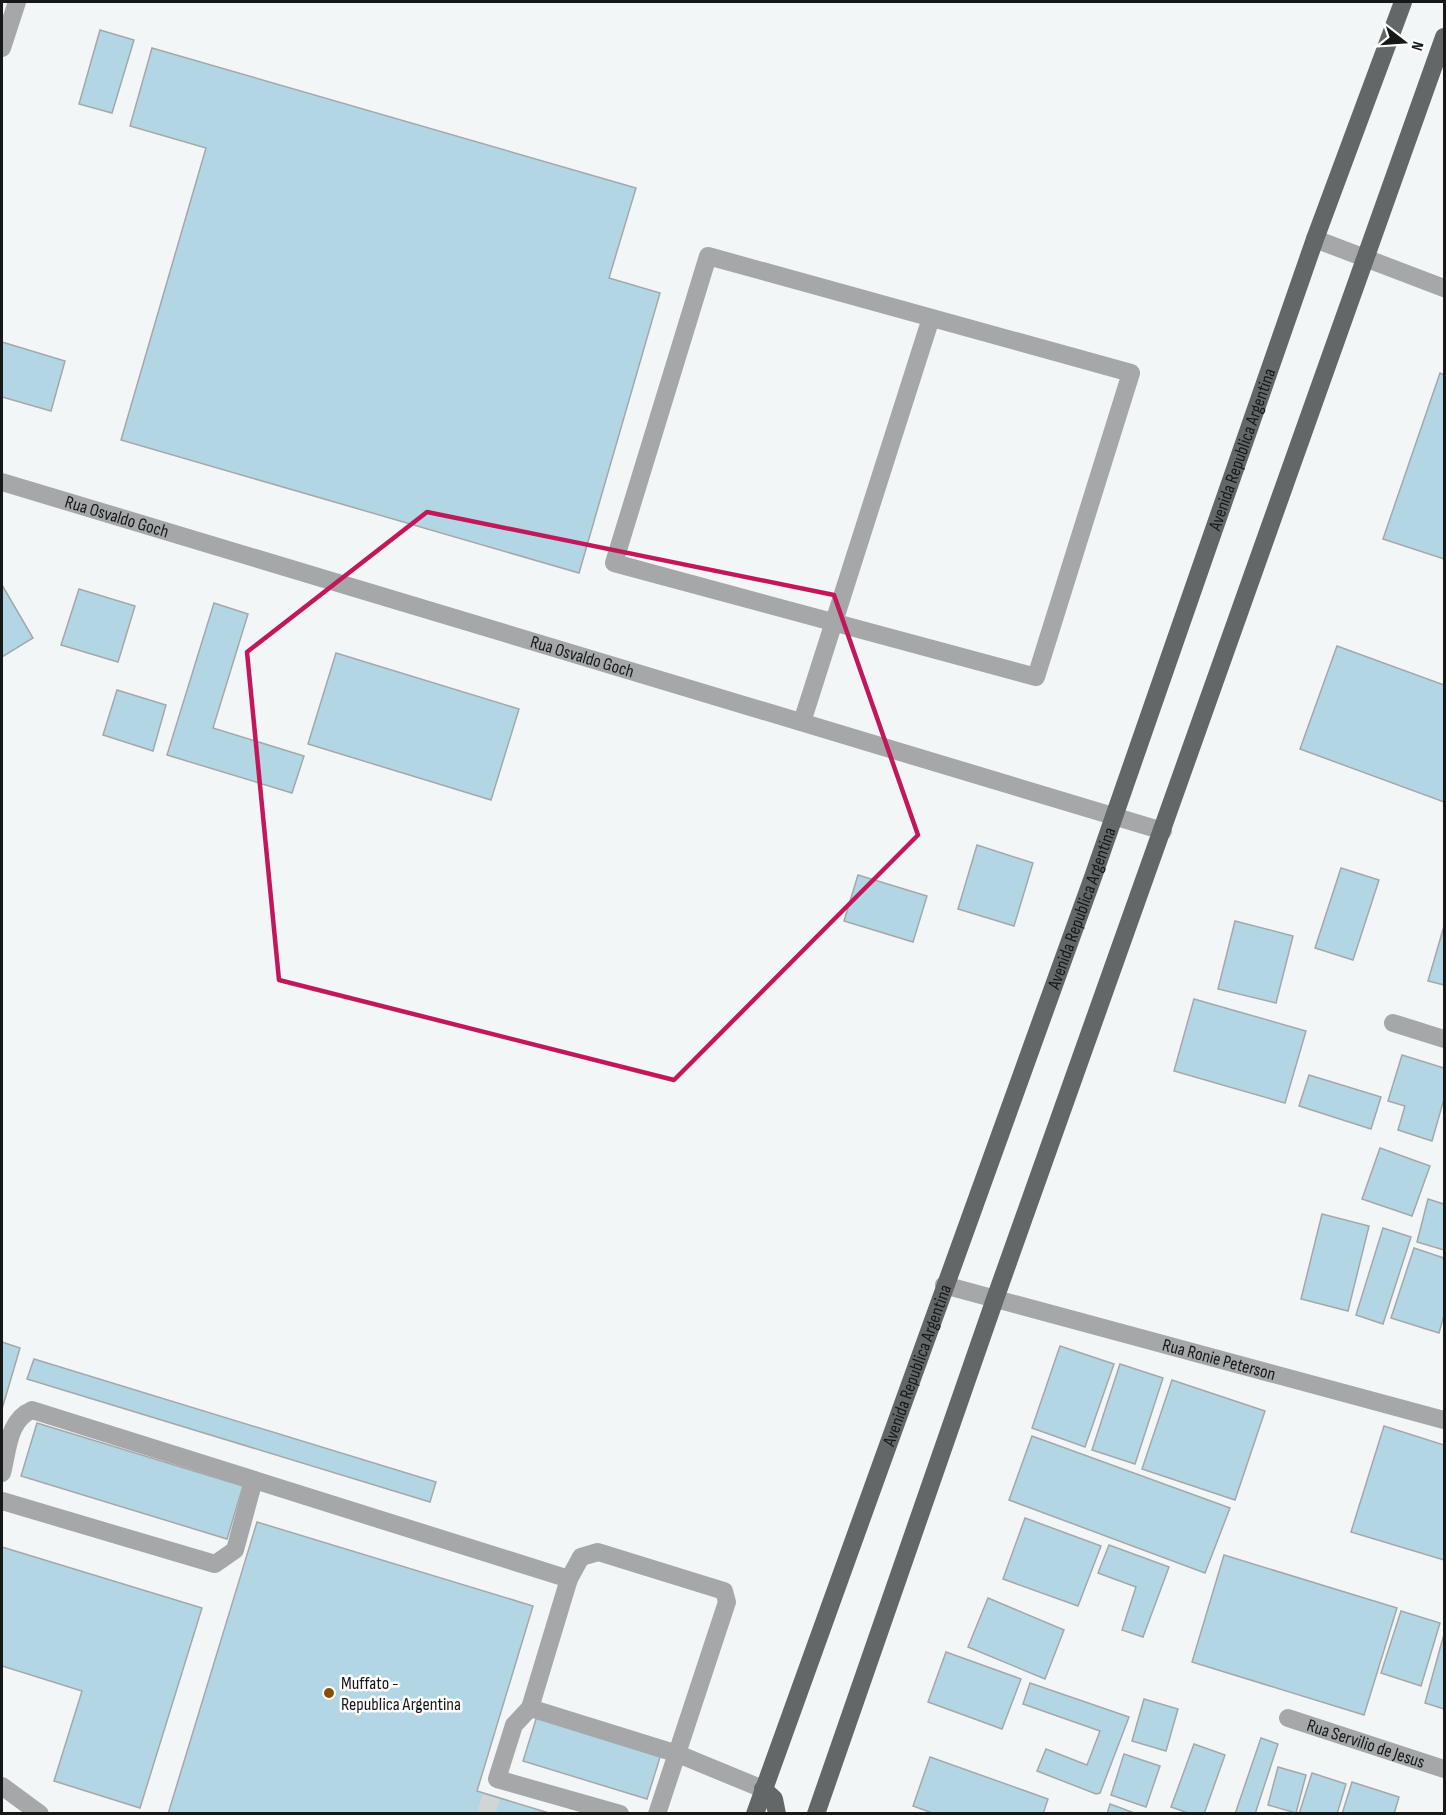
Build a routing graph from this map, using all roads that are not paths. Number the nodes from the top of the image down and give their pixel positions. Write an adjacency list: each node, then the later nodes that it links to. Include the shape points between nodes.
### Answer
1 (17, 2): 4 (street)
2 (1403, 2): 5 (main road, Avenida Republica Argentina)
3 (1444, 37): 6 (main road)
4 (2, 45)
5 (1315, 239): 6 (street); 12 (main road, Avenida Republica Argentina)
6 (1366, 258): 7 (street); 13 (main road)
7 (1444, 288)
8 (931, 318): 10 (street); 10 (street, via 1131,373 1036,677); 10 (street, via 708,256 614,563)
9 (2, 482): 11 (street, Rua Osvaldo Goch)
10 (833, 623): 11 (street)
11 (802, 722): 12 (street, Rua Osvaldo Goch)
12 (1113, 816): 13 (street, Rua Osvaldo Goch); 16 (main road, Avenida Republica Argentina)
13 (1163, 831): 17 (main road)
14 (1393, 1023): 15 (street)
15 (1444, 1039)
16 (944, 1285): 17 (street, Rua Ronie Peterson); 28 (main road, Avenida Republica Argentina)
17 (995, 1299): 18 (street, Rua Ronie Peterson); 34 (main road)
18 (1444, 1420)
19 (2, 1473): 20 (street, via 15,1422 32,1410)
20 (254, 1480): 21 (street, via 235,1550 215,1564); 22 (street)
21 (2, 1501)
22 (569, 1580): 23 (street); 25 (street, via 581,1557 598,1551 724,1591 727,1602)
23 (530, 1707): 25 (street); 30 (street, via 514,1725 495,1787)
24 (1288, 1718): 26 (street, Rua Servilio de Jesus)
25 (678, 1754): 28 (street); 31 (street)
26 (1444, 1769)
27 (2, 1786): 29 (street)
28 (763, 1789): 32 (main road, Avenida Republica Argentina); 33 (main road, via 774,1799)
29 (40, 1814)
30 (620, 1814)
31 (657, 1814)
32 (755, 1814)
33 (777, 1814)
34 (816, 1814)

